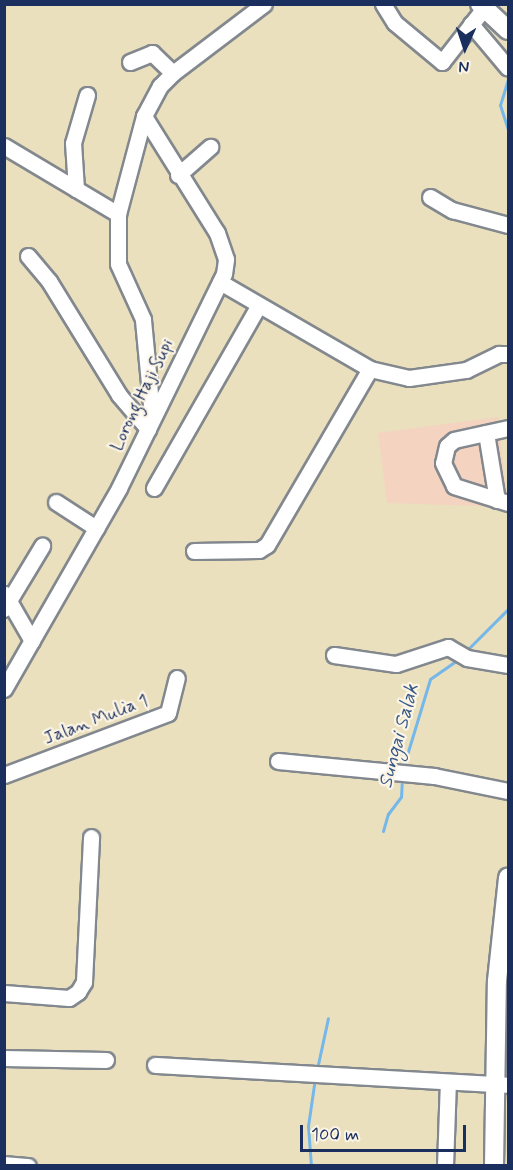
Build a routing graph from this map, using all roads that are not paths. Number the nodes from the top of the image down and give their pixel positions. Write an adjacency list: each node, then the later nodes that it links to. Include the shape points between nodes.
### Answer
1 (264, 4): 8 (street)
2 (383, 4): 4 (street, via 395,23 437,62 442,62)
3 (482, 6): 4 (street); 5 (main road)
4 (471, 24): 7 (street)
5 (508, 30)
6 (130, 62): 8 (street, via 152,53)
7 (508, 68)
8 (173, 73): 10 (street, via 159,87)
9 (87, 95): 14 (street, via 73,142)
10 (144, 116): 13 (street, Lorong Haji Supi); 16 (street)
11 (4, 146): 14 (street)
12 (210, 147): 13 (street)
13 (178, 175): 19 (street, Lorong Haji Supi, via 224,247 226,260)
14 (76, 189): 16 (street)
15 (430, 197): 17 (street, via 452,210)
16 (118, 214): 23 (street, via 118,264 143,319)
17 (508, 225)
18 (28, 256): 23 (street, via 49,281 119,395)
19 (220, 282): 20 (street); 23 (street, Lorong Haji Supi)
20 (259, 305): 22 (street); 26 (street)
21 (508, 354): 22 (street, via 499,354 466,370 409,378)
22 (370, 369): 31 (street, via 267,545 259,550)
23 (150, 423): 29 (street, Lorong Haji Supi)
24 (508, 428): 25 (street)
25 (486, 433): 27 (street); 27 (street, via 454,440 447,446 443,463 454,486)
26 (154, 488)
27 (503, 501)
28 (56, 502): 29 (street)
29 (96, 528): 33 (street, Lorong Haji Supi)
30 (42, 546): 32 (street)
31 (194, 551)
32 (6, 601): 33 (street)
33 (32, 641): 37 (street, Lorong Haji Supi)
34 (334, 655): 35 (street, via 396,664 448,646 462,655)
35 (508, 665)
36 (177, 678): 39 (street, Jalan Mulia 1, via 168,713)
37 (4, 689)
38 (278, 761): 40 (street, via 402,773)
39 (4, 776)
40 (508, 791)
41 (91, 837): 43 (street, via 84,982 69,999)
42 (508, 878): 48 (main road, via 497,981)
43 (4, 993)
44 (4, 1058): 45 (street)
45 (105, 1060)
46 (155, 1065): 47 (street)
47 (448, 1082): 48 (street); 52 (street)
48 (502, 1084): 49 (main road)
49 (498, 1159)
50 (4, 1164): 51 (street)
51 (28, 1166)
52 (445, 1166)

